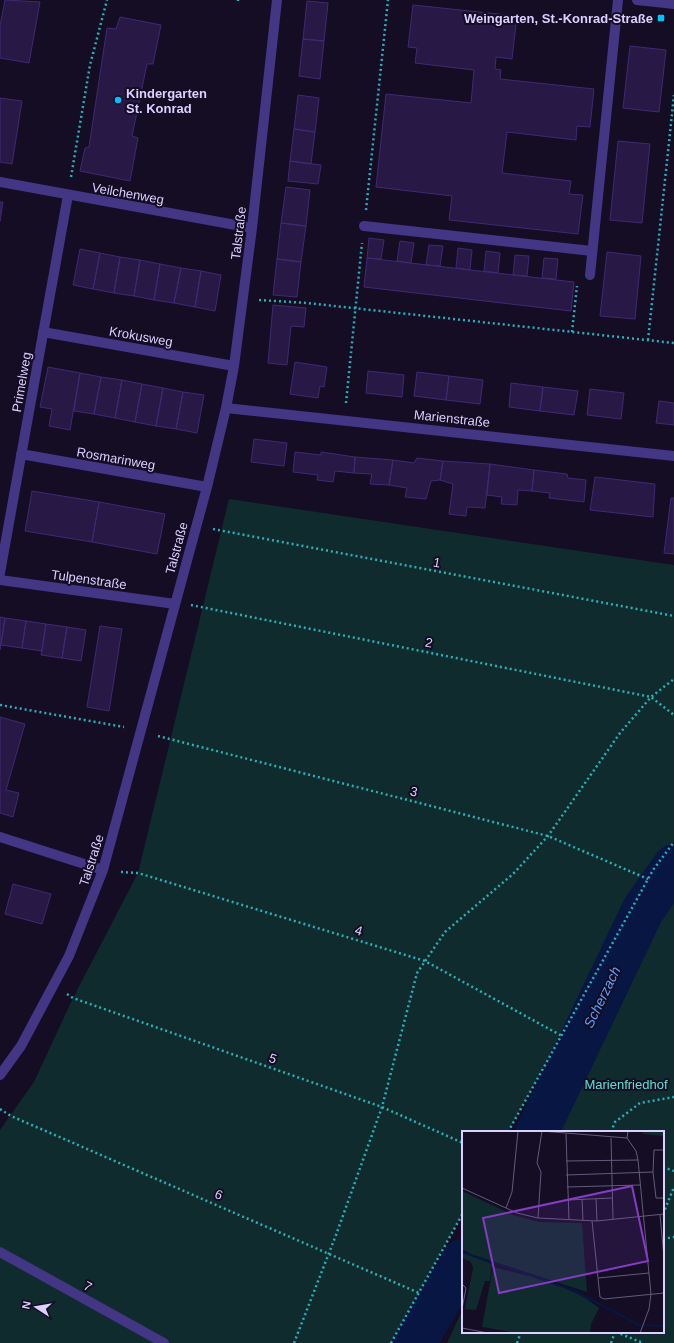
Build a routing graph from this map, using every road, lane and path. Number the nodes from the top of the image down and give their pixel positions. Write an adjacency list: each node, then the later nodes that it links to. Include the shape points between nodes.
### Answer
1 (107, 0): 8 (path, via 90,65)
2 (277, 0): 10 (street, Talstraße)
3 (618, 0): 11 (street)
4 (637, 0): 5 (street)
5 (674, 4)
6 (674, 95): 16 (path)
7 (0, 182): 8 (street, Veilchenweg)
8 (68, 195): 10 (street, Veilchenweg); 14 (street, Primelweg)
9 (364, 226): 11 (street)
10 (252, 228): 13 (street, Talstraße)
11 (592, 251): 12 (street)
12 (590, 275): 15 (path, via 578,276)
13 (243, 298): 15 (path); 18 (street, Talstraße)
14 (43, 332): 18 (street, Krokusweg); 20 (street, Primelweg)
15 (572, 332): 16 (path)
16 (648, 340): 17 (path)
17 (674, 342)
18 (234, 366): 19 (street, Talstraße)
19 (226, 408): 21 (street, Marienstraße); 22 (street, Talstraße)
20 (21, 454): 22 (street, Rosmarinweg); 24 (street, Primelweg)
21 (674, 456)
22 (206, 487): 23 (street, Talstraße)
23 (196, 526): 26 (street, Talstraße); 28 (path, 1)
24 (0, 573)
25 (0, 580): 26 (street, Tulpenstraße)
26 (175, 604): 33 (street, Talstraße)
27 (203, 606): 30 (path, 2)
28 (674, 616)
29 (674, 679): 30 (path)
30 (651, 698): 32 (path); 35 (path, via 620,733)
31 (0, 705): 33 (path)
32 (674, 715)
33 (141, 731): 38 (street, Talstraße)
34 (170, 739): 35 (path, 3)
35 (548, 836): 40 (path, 3); 41 (path, via 513,874 445,932)
36 (0, 838): 38 (street)
37 (674, 842): 40 (path)
38 (103, 870): 44 (street, Talstraße, via 68,956 21,1046)
39 (138, 873): 41 (path, 4)
40 (648, 879): 43 (path)
41 (425, 961): 43 (path, 4); 46 (path, via 417,973)
42 (73, 998): 46 (path, 5)
43 (562, 1036): 48 (path)
44 (0, 1075)
45 (674, 1098): 49 (path, via 640,1104 615,1122)
46 (382, 1107): 50 (path, 5); 59 (path)
47 (0, 1108): 59 (path, 6, via 11,1116)
48 (509, 1131)
49 (611, 1131)
50 (462, 1143)
51 (664, 1166): 52 (path)
52 (674, 1171)
53 (674, 1187): 54 (path)
54 (664, 1212)
55 (462, 1215): 60 (path)
56 (674, 1238): 57 (path)
57 (664, 1239)
58 (0, 1252): 64 (street, 7)
59 (329, 1253): 60 (path, 6); 65 (path)
60 (419, 1293): 66 (path)
61 (521, 1333): 67 (path)
62 (615, 1333): 68 (path)
63 (618, 1333): 69 (path)
64 (164, 1343)
65 (294, 1343)
66 (391, 1343)
67 (517, 1343)
68 (610, 1343)
69 (643, 1343)

